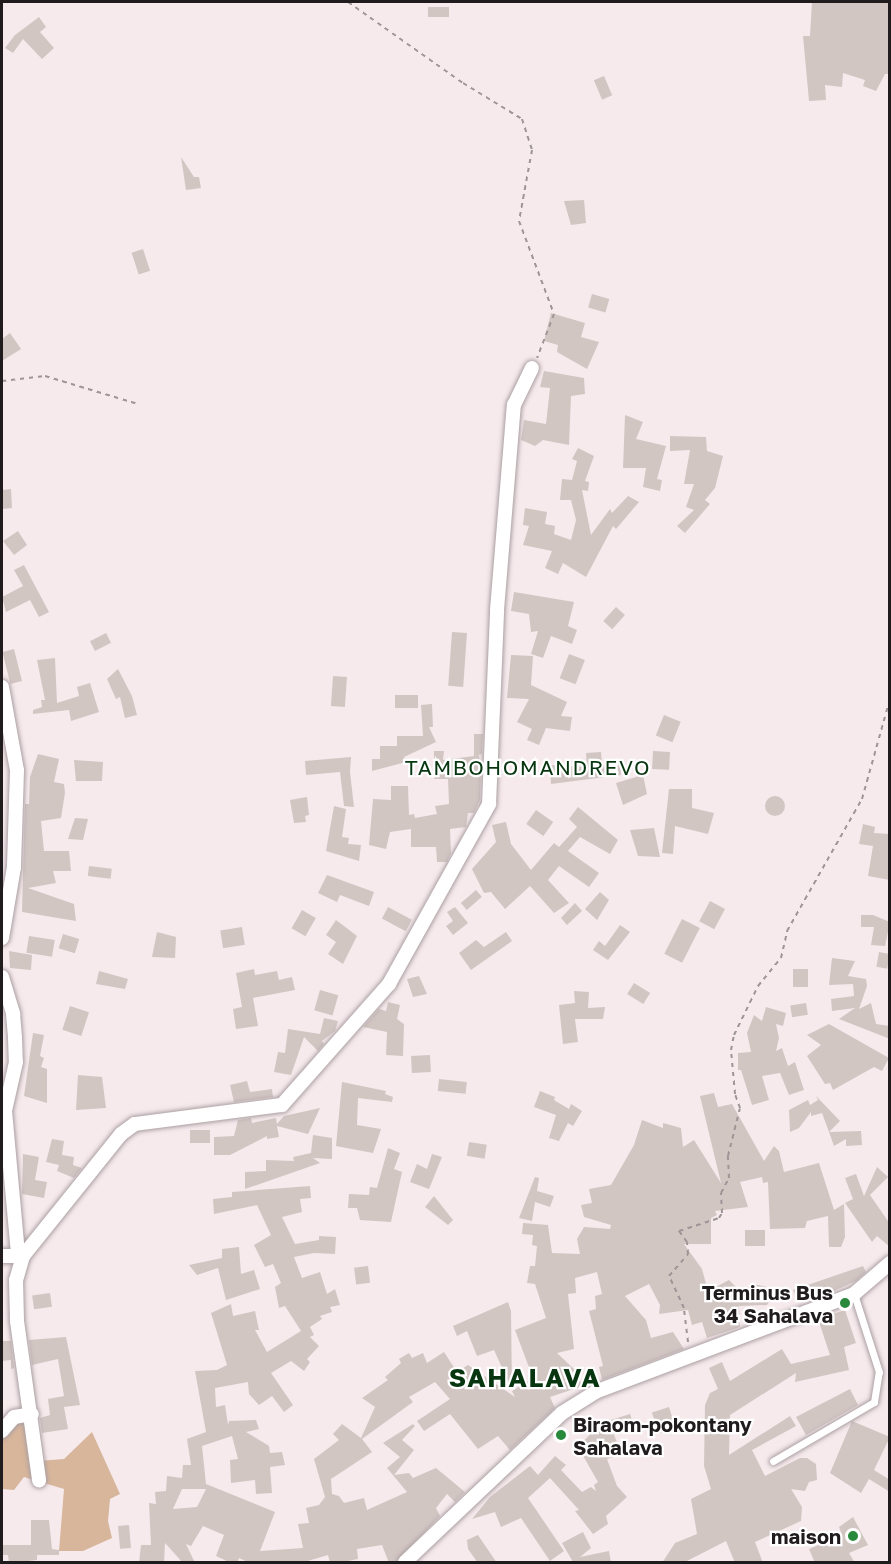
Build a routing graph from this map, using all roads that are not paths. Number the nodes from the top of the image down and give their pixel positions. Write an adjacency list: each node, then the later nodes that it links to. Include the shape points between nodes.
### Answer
1 (532, 368): 5 (street, via 514,405 497,610 489,804 389,984 282,1105 145,1123 121,1134)
2 (2, 687): 3 (street, via 16,770 14,867)
3 (2, 938)
4 (2, 977): 5 (street, via 13,1014 15,1038 16,1062 5,1111)
5 (20, 1255): 6 (street); 9 (street, via 17,1321)
6 (2, 1256)
7 (890, 1263): 8 (street)
8 (854, 1294): 11 (lane, via 879,1372 874,1402); 13 (street, via 595,1392 562,1413)
9 (32, 1414): 10 (street, via 14,1417); 12 (street)
10 (2, 1431)
11 (772, 1461)
12 (39, 1479)
13 (405, 1563)

